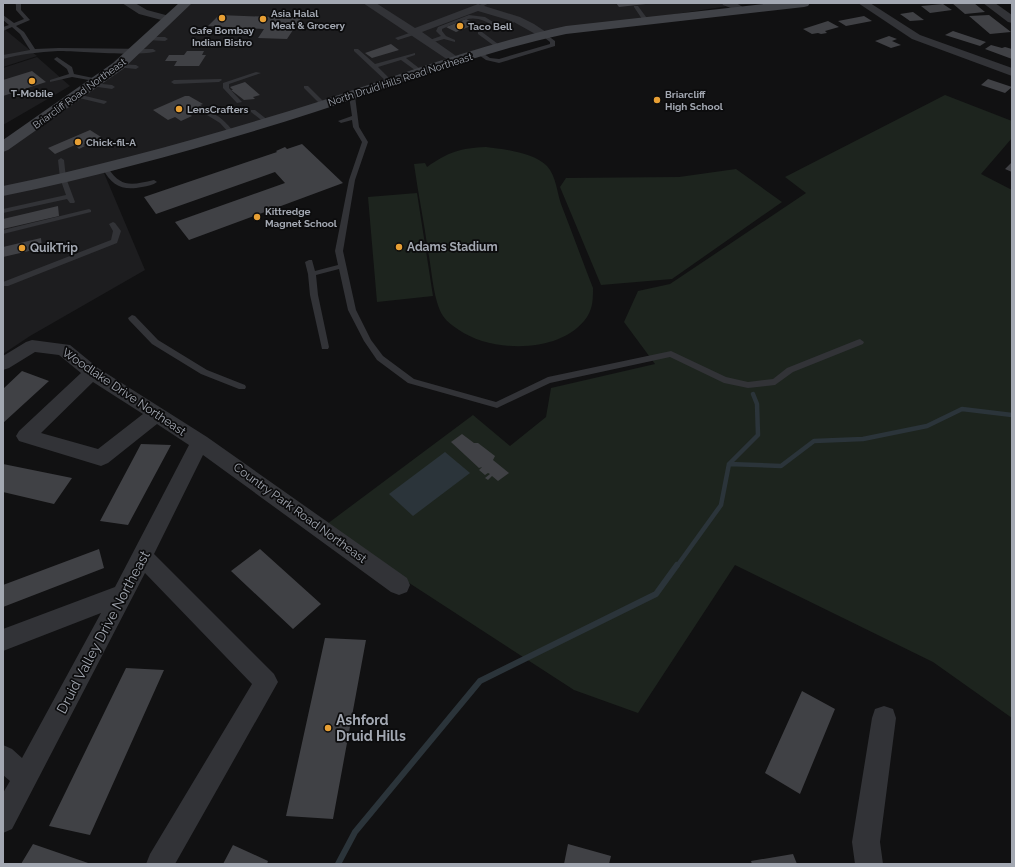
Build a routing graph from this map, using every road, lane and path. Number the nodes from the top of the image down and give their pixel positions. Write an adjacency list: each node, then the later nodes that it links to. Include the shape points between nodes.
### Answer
1 (17, 3): 18 (lane, via 18,10 27,20)
2 (127, 3): 15 (street, via 142,12)
3 (186, 3): 15 (main road, Briarcliff Road Northeast)
4 (368, 3): 22 (street)
5 (727, 3): 12 (street)
6 (804, 3): 12 (main road, North Druid Hills Road Northeast)
7 (864, 3): 47 (street, via 916,37)
8 (988, 3): 13 (street)
9 (483, 5): 22 (street); 23 (street)
10 (636, 7): 17 (lane)
11 (1012, 8): 13 (street)
12 (741, 9): 17 (main road, North Druid Hills Road Northeast)
13 (998, 10): 16 (street)
14 (3, 17): 18 (lane)
15 (169, 19): 28 (main road, Briarcliff Road Northeast)
16 (1012, 20)
17 (646, 21): 23 (main road, North Druid Hills Road Northeast)
18 (14, 26): 20 (lane); 32 (lane, via 22,32)
19 (498, 27): 24 (lane, via 486,18 470,16 440,28 439,31)
20 (3, 29)
21 (480, 32): 30 (lane)
22 (414, 33): 27 (street); 29 (lane, via 395,38)
23 (543, 34): 30 (main road, North Druid Hills Road Northeast); 35 (lane, via 553,42 553,45 498,61 488,59)
24 (444, 37): 26 (lane); 27 (lane)
25 (165, 39): 28 (lane)
26 (453, 41)
27 (428, 42): 40 (street)
28 (151, 45): 34 (main road, Briarcliff Road Northeast)
29 (401, 46)
30 (499, 47): 35 (main road, North Druid Hills Road Northeast)
31 (356, 50): 43 (lane)
32 (34, 51): 33 (lane); 34 (lane, via 58,48)
33 (25, 52): 37 (lane); 41 (lane)
34 (133, 53): 42 (main road, Briarcliff Road Northeast)
35 (479, 53): 40 (main road, North Druid Hills Road Northeast)
36 (413, 54): 38 (lane)
37 (3, 57)
38 (402, 58): 43 (lane); 46 (lane)
39 (57, 59): 48 (lane, via 70,68)
40 (455, 60): 46 (main road, North Druid Hills Road Northeast)
41 (3, 61)
42 (118, 66): 44 (lane); 53 (main road, Briarcliff Road Northeast)
43 (374, 66): 52 (lane)
44 (136, 67)
45 (258, 72): 58 (lane, via 226,83 226,88)
46 (421, 72): 52 (main road, North Druid Hills Road Northeast)
47 (1012, 72)
48 (72, 75): 50 (lane); 53 (lane)
49 (218, 80): 51 (lane)
50 (52, 81)
51 (174, 82)
52 (390, 82): 56 (main road, North Druid Hills Road Northeast)
53 (102, 84): 55 (main road, Briarcliff Road Northeast)
54 (306, 87): 59 (lane)
55 (77, 96): 57 (lane); 66 (main road, Briarcliff Road Northeast)
56 (352, 96): 59 (main road, North Druid Hills Road Northeast); 62 (lane)
57 (104, 102)
58 (239, 102)
59 (324, 104): 64 (main road, North Druid Hills Road Northeast)
60 (253, 111): 64 (lane)
61 (209, 114): 65 (lane, via 222,122)
62 (355, 117): 63 (lane); 77 (lane, via 356,127 365,142 352,180 339,251)
63 (341, 121)
64 (267, 122): 65 (main road, North Druid Hills Road Northeast)
65 (232, 133): 68 (main road, North Druid Hills Road Northeast)
66 (3, 147)
67 (61, 160): 69 (lane)
68 (108, 173): 69 (main road, North Druid Hills Road Northeast); 70 (lane, via 119,184 128,186)
69 (63, 178): 71 (main road, North Druid Hills Road Northeast); 72 (lane, via 71,199)
70 (154, 182)
71 (3, 191)
72 (3, 210)
73 (89, 211): 75 (lane)
74 (113, 224): 79 (lane, via 117,231 114,241)
75 (3, 232)
76 (309, 262): 78 (lane)
77 (342, 266): 78 (lane); 81 (lane, via 352,310 380,358 411,381 497,405 548,380 671,354 724,380 748,385 775,382 790,370)
78 (312, 274): 82 (lane)
79 (5, 284)
80 (132, 318): 85 (lane, via 155,342 204,372)
81 (860, 342)
82 (325, 347)
83 (3, 364): 84 (street, Woodlake Drive Northeast, via 32,346 64,349)
84 (92, 373): 86 (street, Woodlake Drive Northeast); 86 (street, via 26,436 101,458)
85 (242, 387)
86 (156, 414): 87 (street, Woodlake Drive Northeast)
87 (200, 442): 88 (street, Druid Valley Drive Northeast); 89 (street, Country Park Road Northeast)
88 (142, 556): 90 (street, Druid Valley Drive Northeast); 96 (street, via 266,682)
89 (399, 585)
90 (123, 594): 91 (street); 94 (street, Druid Valley Drive Northeast)
91 (3, 640)
92 (884, 718): 97 (street, via 866,842)
93 (3, 758): 94 (street)
94 (26, 778): 95 (street, Druid Valley Drive Northeast)
95 (3, 820)
96 (160, 864)
97 (869, 864)

